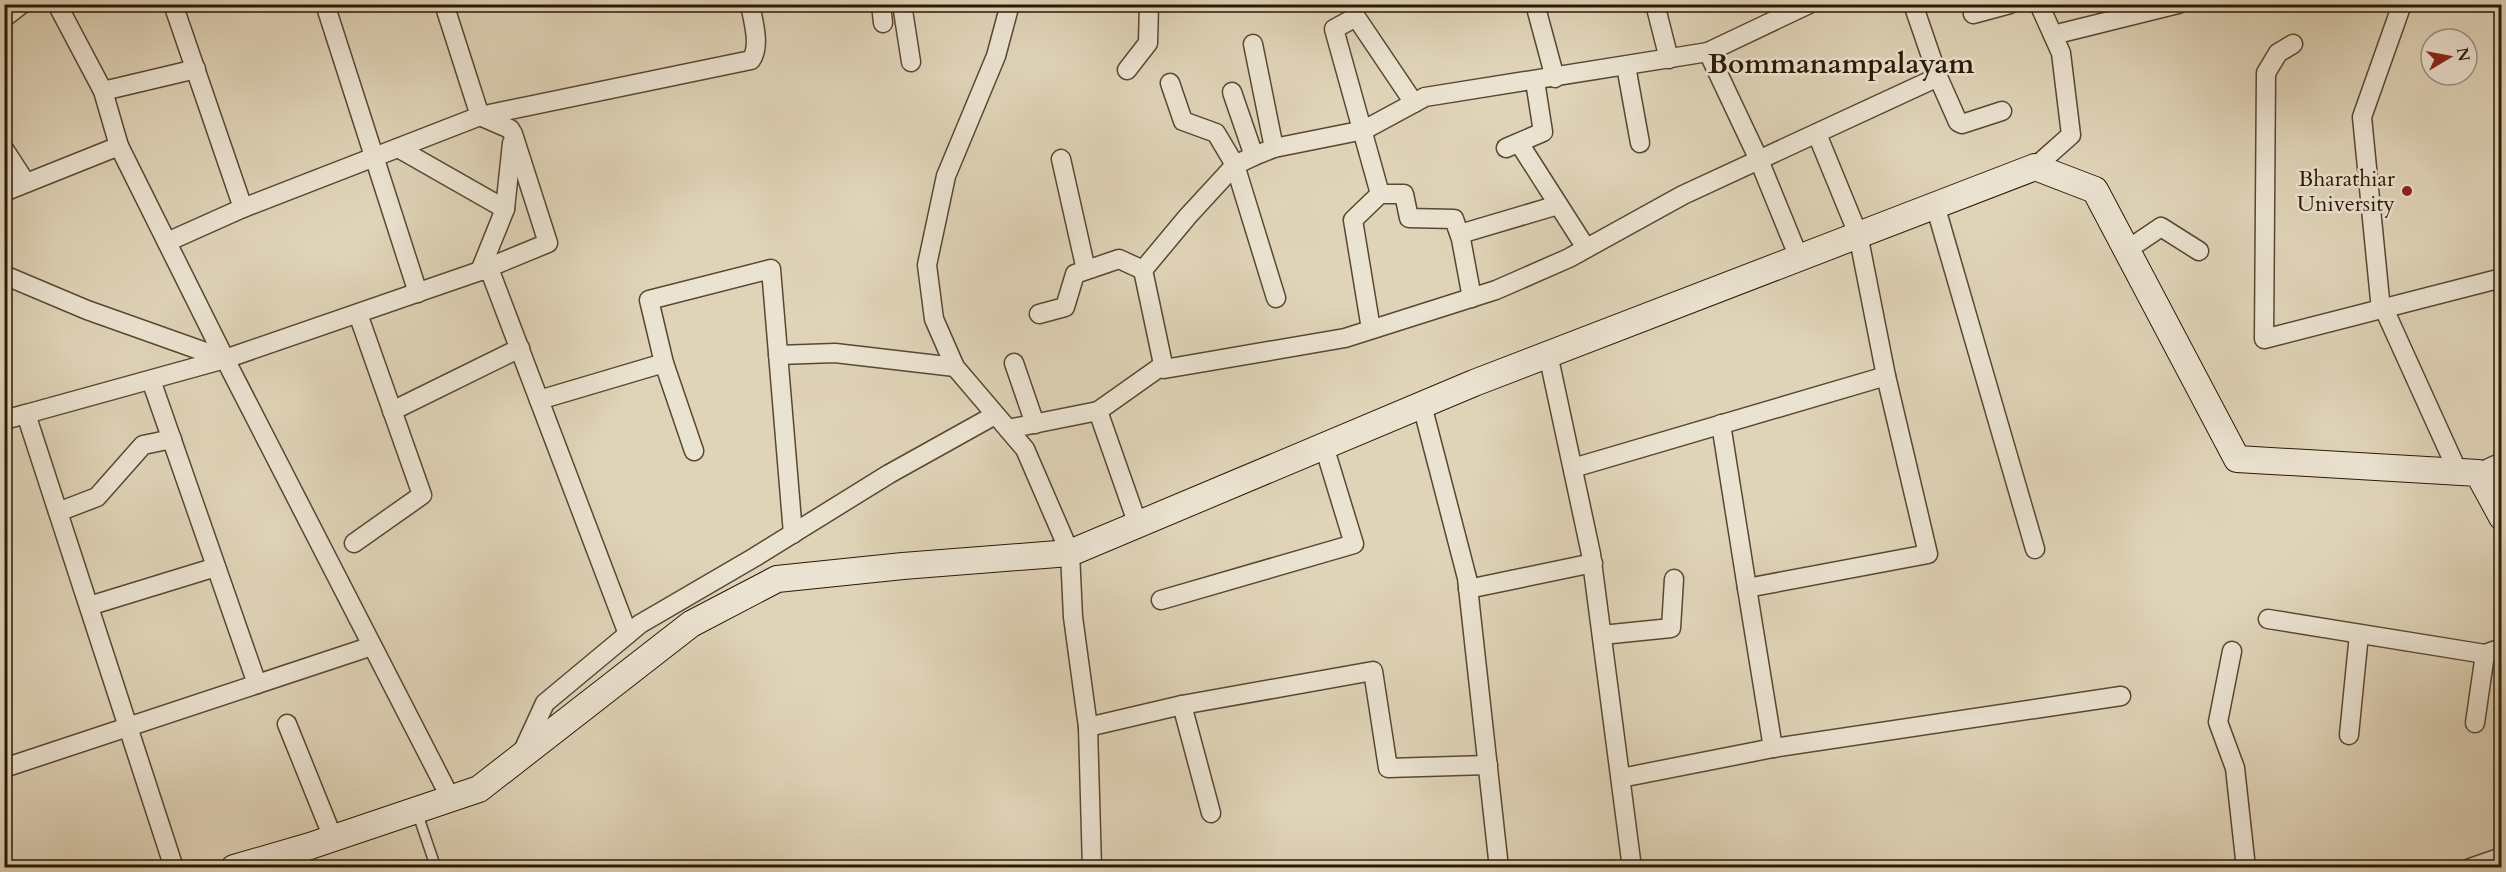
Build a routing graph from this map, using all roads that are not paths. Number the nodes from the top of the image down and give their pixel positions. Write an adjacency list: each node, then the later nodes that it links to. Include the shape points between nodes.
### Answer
1 (22, 4): 20 (street)
2 (57, 4): 35 (street)
3 (173, 4): 29 (street)
4 (325, 4): 49 (street)
5 (444, 4): 39 (street)
6 (750, 4): 39 (street, via 755,33 755,54 751,60)
7 (881, 4): 21 (street)
8 (902, 4): 27 (street)
9 (1010, 4): 87 (street, via 996,56 946,176 927,265 934,319)
10 (1149, 4): 30 (street, via 1148,43)
11 (1535, 4): 32 (street)
12 (1655, 4): 26 (street)
13 (1912, 4): 31 (street)
14 (2010, 4): 19 (street)
15 (2039, 4): 22 (street)
16 (2178, 4): 22 (street)
17 (2402, 4): 76 (street, via 2362,117 2380,300)
18 (1805, 5): 25 (street)
19 (1973, 14)
20 (4, 18)
21 (883, 23)
22 (2053, 35): 53 (street, via 2061,53 2071,135)
23 (1253, 44): 46 (street)
24 (2293, 44): 76 (street, via 2278,53 2266,73 2264,339)
25 (1708, 52): 26 (street); 51 (street)
26 (1669, 59): 28 (street)
27 (911, 62)
28 (1626, 66): 32 (street); 43 (street)
29 (195, 69): 35 (street); 59 (street)
30 (1127, 70)
31 (1938, 77): 38 (street, via 1958,122); 42 (street)
32 (1555, 78): 33 (street)
33 (1535, 81): 37 (street, via 1425,97); 57 (street, via 1543,132 1512,146)
34 (1170, 83): 52 (street, via 1183,121 1216,133)
35 (103, 91): 44 (street)
36 (1232, 92): 48 (street)
37 (1414, 103): 40 (street); 40 (street, via 1356,17 1334,29)
38 (2002, 111)
39 (480, 116): 41 (street); 45 (street)
40 (1364, 130): 46 (street); 56 (street)
41 (513, 134): 60 (street); 70 (street, via 548,243)
42 (1817, 134): 51 (street); 62 (street)
43 (1640, 143)
44 (119, 146): 54 (street); 63 (street)
45 (398, 148): 49 (street); 60 (street)
46 (1274, 148): 48 (street)
47 (4, 149): 54 (street)
48 (1254, 156): 52 (street)
49 (374, 157): 59 (street); 73 (street)
50 (1061, 159): 68 (street)
51 (1759, 160): 64 (street, via 1683,195); 67 (street)
52 (1235, 165): 69 (street); 74 (street)
53 (2035, 167): 58 (street); 65 (street, via 2095,190)
54 (26, 183): 55 (street)
55 (4, 192)
56 (1380, 194): 61 (street, via 1404,194 1409,218 1454,219); 79 (street, via 1353,220)
57 (1558, 205): 61 (street); 64 (street)
58 (1935, 205): 62 (street); 111 (street)
59 (243, 208): 63 (street)
60 (505, 209): 70 (street)
61 (1460, 234): 75 (street)
62 (1858, 234): 67 (street); 88 (street)
63 (167, 242): 83 (street)
64 (1587, 248): 75 (street)
65 (2127, 250): 66 (street, via 2161,227); 105 (street, via 2237,459)
66 (2199, 251)
67 (1799, 258): 81 (street)
68 (1086, 270): 69 (street, via 1119,259); 78 (street, via 1074,274 1065,307)
69 (1143, 270): 86 (street)
70 (480, 271): 73 (street); 80 (street, via 490,271)
71 (4, 275): 83 (street, via 87,310)
72 (2502, 278): 76 (street)
73 (418, 293): 77 (street)
74 (1276, 298)
75 (1472, 298): 79 (street)
76 (2384, 308): 105 (street)
77 (358, 314): 83 (street); 92 (street)
78 (1039, 314)
79 (1371, 329): 86 (street, via 1322,342 1164,369)
80 (520, 348): 90 (street); 92 (street)
81 (1548, 354): 91 (street); 104 (street)
82 (778, 355): 84 (street, via 771,269 649,300); 87 (street, via 836,353); 109 (street)
83 (225, 359): 89 (street); 124 (street)
84 (664, 363): 90 (street); 102 (street)
85 (1014, 363): 97 (street)
86 (1163, 365): 93 (street)
87 (955, 368): 95 (street)
88 (1886, 376): 98 (street); 116 (street, via 1928,554)
89 (151, 380): 94 (street); 100 (street)
90 (539, 400): 121 (street)
91 (1422, 405): 101 (street); 117 (street)
92 (392, 411): 110 (street, via 422,495)
93 (1098, 411): 97 (street); 108 (street)
94 (26, 414): 96 (street); 106 (street)
95 (995, 415): 99 (street); 109 (street)
96 (4, 420)
97 (1035, 424): 99 (street)
98 (1722, 424): 104 (street); 116 (street)
99 (1008, 429): 112 (street, via 1025,449)
100 (172, 439): 106 (street, via 142,445 97,497); 114 (street)
101 (1324, 446): 108 (street); 118 (street, via 1354,544)
102 (694, 451)
103 (2502, 462): 105 (street)
104 (1573, 468): 113 (street)
105 (2468, 473): 107 (street)
106 (58, 512): 119 (street)
107 (2502, 517)
108 (1138, 525): 112 (street)
109 (793, 534): 121 (street)
110 (354, 543)
111 (2036, 549)
112 (1071, 553): 133 (street, via 1073,616); 136 (street, via 777,579 691,624)
113 (1593, 563): 117 (street); 122 (street)
114 (216, 567): 119 (street); 127 (street)
115 (1674, 579): 122 (street, via 1671,628)
116 (1747, 588): 135 (street)
117 (1468, 589): 137 (street)
118 (1161, 600)
119 (89, 606): 132 (street)
120 (2268, 619): 123 (street)
121 (628, 634): 136 (street, via 545,703)
122 (1602, 634): 139 (street)
123 (2359, 634): 126 (street); 134 (street)
124 (372, 646): 127 (street); 140 (street)
125 (2232, 651): 151 (street, via 2218,722 2235,768)
126 (2493, 651): 130 (street)
127 (258, 684): 132 (street)
128 (2121, 696): 135 (street)
129 (1182, 705): 133 (street); 137 (street, via 1373,671 1388,768); 142 (street)
130 (2475, 723)
131 (287, 724): 143 (street)
132 (128, 727): 138 (street); 145 (street)
133 (1088, 727): 148 (street)
134 (2349, 735)
135 (1773, 748): 139 (street)
136 (520, 757): 140 (street, via 479,789)
137 (1488, 765): 149 (street)
138 (4, 768)
139 (1621, 778): 150 (street)
140 (451, 799): 141 (street)
141 (417, 810): 143 (street); 147 (lane)
142 (1211, 813)
143 (333, 838): 146 (street)
144 (2502, 857): 152 (street)
145 (174, 867)
146 (234, 867)
147 (436, 867)
148 (1092, 867)
149 (1499, 867)
150 (1632, 867)
151 (2246, 867)
152 (2470, 867)

